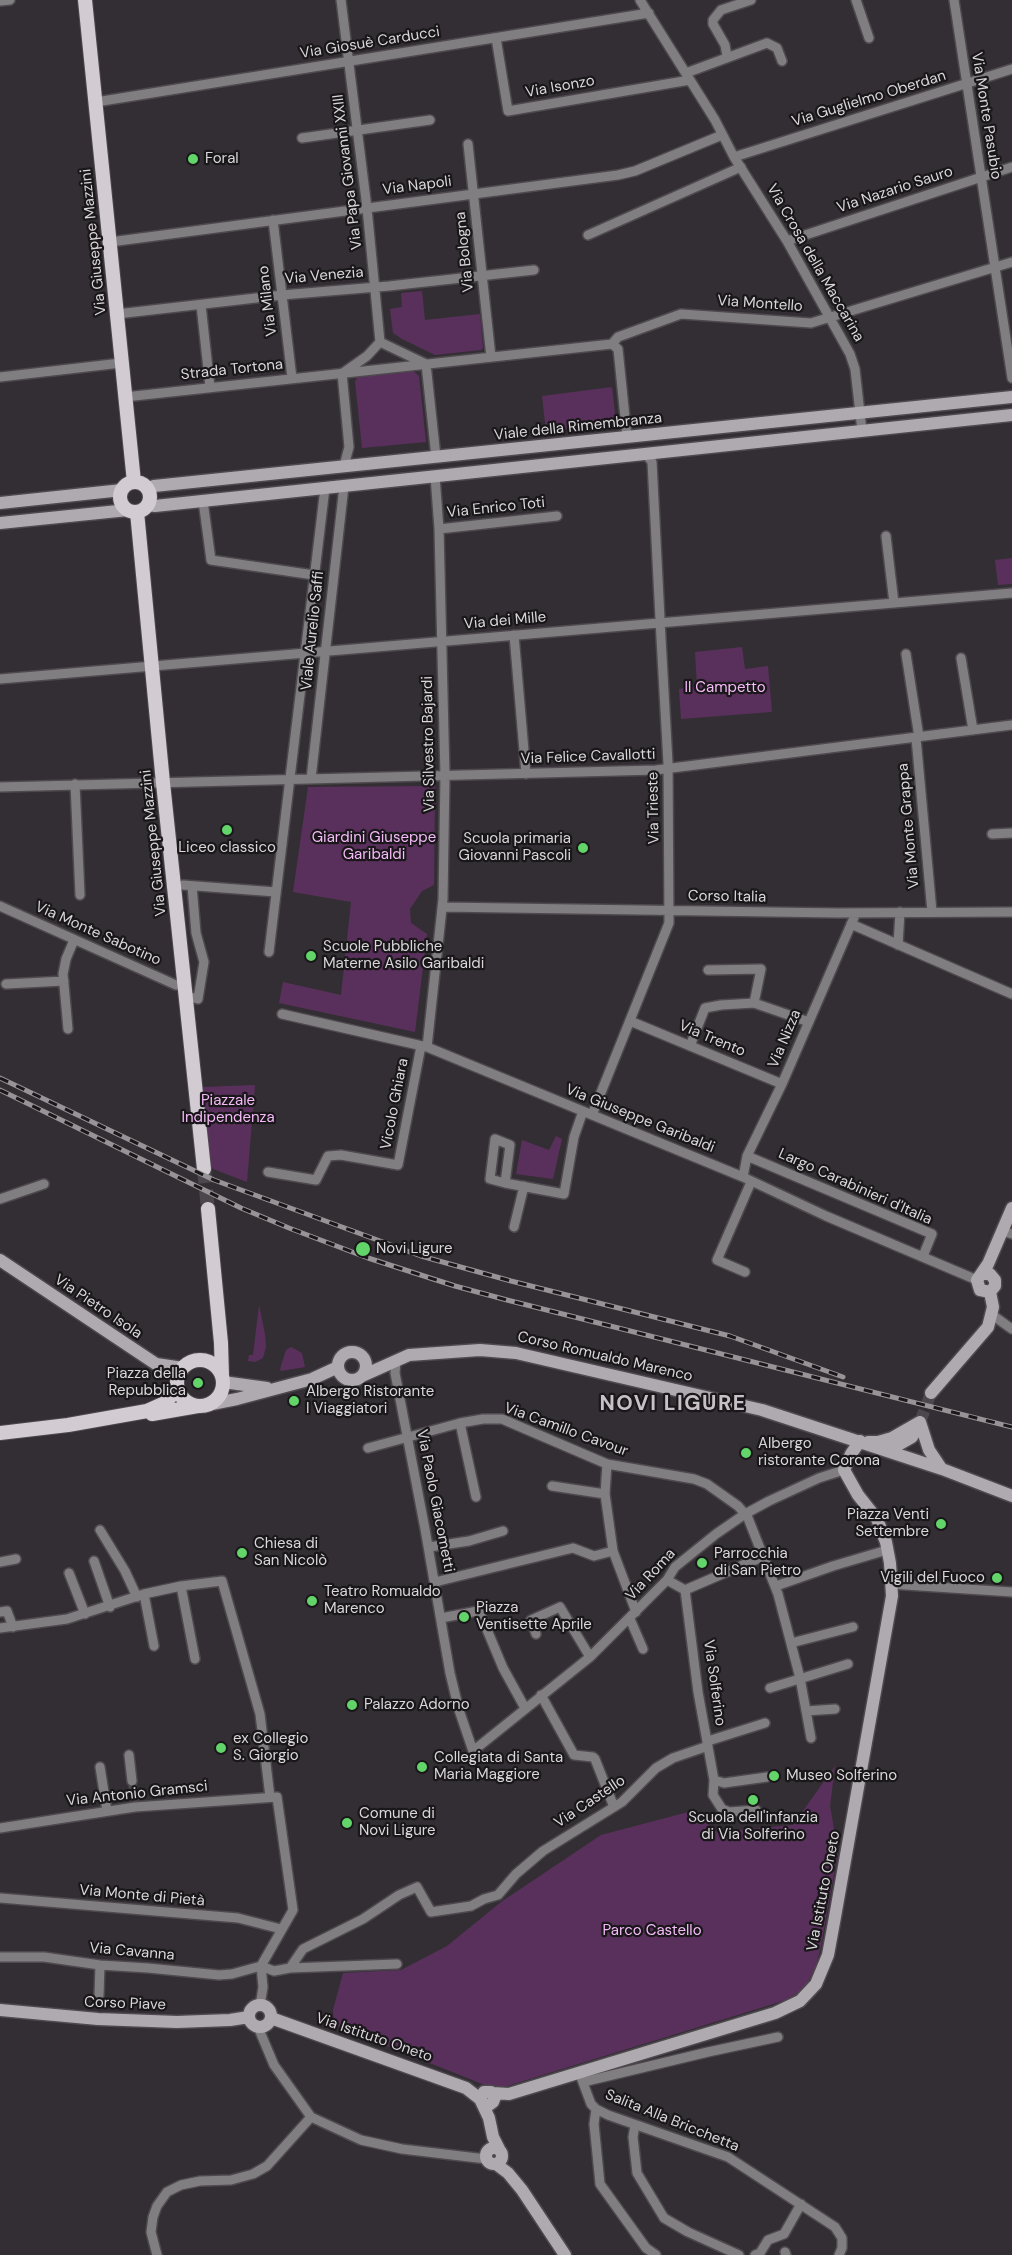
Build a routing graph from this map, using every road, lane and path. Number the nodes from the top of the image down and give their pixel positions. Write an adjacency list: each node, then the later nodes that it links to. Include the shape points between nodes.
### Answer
1 (10, 0): 8 (street)
2 (85, 0): 18 (main road, Via Giuseppe Mazzini)
3 (341, 0): 13 (street, Via Papa Giovanni XXIII)
4 (640, 0): 9 (street, Via Crosa della Maccarina)
5 (751, 0): 12 (street, via 721,10 713,20)
6 (856, 0): 11 (street)
7 (954, 0): 17 (street, Via Monte Pasubio)
8 (0, 1)
9 (649, 13): 10 (street, Via Giosuè Carducci); 16 (street, Via Crosa della Maccarina)
10 (496, 38): 13 (street, Via Giosuè Carducci); 16 (street, Via Isonzo, via 508,111)
11 (869, 38)
12 (727, 56): 14 (street, via 767,43 777,48); 16 (street)
13 (350, 61): 18 (street, Via Giosuè Carducci); 20 (street, Via Papa Giovanni XXIII)
14 (782, 61)
15 (1012, 69): 17 (street, Via Guglielmo Oberdan)
16 (688, 76): 21 (street, Via Crosa della Maccarina)
17 (966, 84): 24 (street, Via Guglielmo Oberdan); 27 (street, Via Monte Pasubio)
18 (96, 102): 33 (main road, Via Giuseppe Mazzini)
19 (430, 120): 20 (street)
20 (358, 130): 22 (street); 29 (street, Via Papa Giovanni XXIII)
21 (722, 135): 24 (street, Via Crosa della Maccarina); 28 (street, Via Napoli, via 635,171)
22 (302, 138)
23 (468, 144): 28 (street, Via Bologna)
24 (734, 157): 25 (street, Via Crosa della Maccarina)
25 (741, 167): 31 (street); 32 (street, Via Crosa della Maccarina)
26 (1012, 167): 27 (street, Via Nazario Sauro)
27 (981, 177): 32 (street, Via Nazario Sauro); 35 (street, Via Monte Pasubio)
28 (474, 194): 29 (street, Via Napoli); 37 (street, Via Bologna)
29 (367, 208): 30 (street, Via Napoli); 38 (street, Via Papa Giovanni XXIII)
30 (273, 220): 33 (street, Via Napoli); 39 (street, Via Milano)
31 (588, 235)
32 (787, 240): 42 (street, Via Crosa della Maccarina)
33 (110, 242): 41 (main road, Via Giuseppe Mazzini)
34 (1012, 262): 35 (street, Via Montello)
35 (994, 267): 42 (street, Via Montello); 45 (street, Via Monte Pasubio)
36 (534, 270): 37 (street, Via Venezia)
37 (483, 276): 38 (street, Via Venezia); 46 (street, Via Bologna)
38 (376, 286): 39 (street, Via Venezia); 43 (street, Via Papa Giovanni XXIII)
39 (282, 295): 40 (street, Via Venezia); 51 (street, Via Milano)
40 (201, 305): 41 (street, Via Venezia); 53 (street)
41 (117, 314): 47 (main road, Via Giuseppe Mazzini)
42 (831, 317): 44 (street, Via Montello, via 811,323 681,314 618,337); 56 (street, Via Crosa della Maccarina, via 853,361)
43 (380, 342): 48 (street); 49 (street)
44 (612, 344): 46 (street, Via Montello); 60 (street, via 618,349)
45 (1009, 344): 52 (street, Via Monte Pasubio)
46 (490, 357): 48 (street, Via Montello)
47 (122, 363): 50 (street); 54 (main road, Via Giuseppe Mazzini)
48 (426, 364): 49 (street, Strada Tortona); 63 (street)
49 (342, 373): 51 (street, Strada Tortona); 64 (street, via 349,447)
50 (0, 377)
51 (292, 378): 53 (street, Strada Tortona)
52 (1012, 378)
53 (210, 387): 54 (street, Strada Tortona)
54 (125, 397): 67 (main road, Via Giuseppe Mazzini)
55 (1012, 397): 56 (street, Viale della Rimembranza)
56 (860, 413): 58 (street, Via Crosa della Maccarina); 59 (street, Viale della Rimembranza)
57 (1012, 415): 58 (street)
58 (862, 431): 61 (street)
59 (650, 435): 60 (street, Viale della Rimembranza); 61 (street, via 654,443)
60 (627, 437): 62 (street, via 625,449); 63 (street, Viale della Rimembranza)
61 (647, 453): 62 (street); 82 (street, Via Trieste, via 652,462)
62 (631, 454): 66 (street)
63 (436, 457): 64 (street, Viale della Rimembranza)
64 (344, 466): 65 (street, Viale della Rimembranza); 68 (street, via 348,475)
65 (321, 468): 69 (street, Viale della Rimembranza); 70 (street)
66 (435, 476): 68 (street); 77 (street, Via Silvestro Bajardi)
67 (134, 482): 69 (main road); 71 (main road)
68 (345, 486): 70 (street); 85 (street, Viale Aurelio Saffi)
69 (148, 488): 74 (main road, via 151,496)
70 (324, 488): 72 (street); 79 (street, Viale Aurelio Saffi)
71 (122, 490): 73 (street); 74 (main road, via 121,504)
72 (203, 501): 74 (street); 79 (street, via 211,560)
73 (0, 503)
74 (138, 509): 76 (street); 89 (main road, Via Giuseppe Mazzini)
75 (557, 516): 77 (street, Via Enrico Toti)
76 (0, 523)
77 (439, 529): 84 (street, Via Silvestro Bajardi)
78 (886, 536): 81 (street)
79 (314, 575): 86 (street, Viale Aurelio Saffi)
80 (1012, 593): 81 (street, Via dei Mille)
81 (894, 603): 82 (street, Via dei Mille)
82 (660, 623): 83 (street, Via dei Mille); 94 (street, Via Trieste)
83 (514, 635): 84 (street, Via dei Mille); 95 (street)
84 (442, 641): 85 (street, Via dei Mille); 96 (street, Via Silvestro Bajardi)
85 (326, 651): 86 (street, Via dei Mille); 97 (street, Viale Aurelio Saffi)
86 (305, 653): 89 (street, Via dei Mille); 98 (street, Viale Aurelio Saffi)
87 (906, 654): 93 (street, Via Monte Grappa)
88 (961, 658): 92 (street)
89 (152, 666): 90 (street, Via dei Mille); 99 (main road, Via Giuseppe Mazzini)
90 (0, 679)
91 (1012, 725): 92 (street, Via Felice Cavallotti)
92 (973, 730): 93 (street, Via Felice Cavallotti)
93 (917, 737): 94 (street, Via Felice Cavallotti); 110 (street, Via Monte Grappa)
94 (668, 769): 95 (street, Via Felice Cavallotti); 108 (street, Via Trieste)
95 (526, 774): 96 (street, Via Felice Cavallotti)
96 (445, 776): 97 (street, Via Felice Cavallotti); 107 (street, Via Silvestro Bajardi)
97 (311, 779): 98 (street, Via Felice Cavallotti)
98 (289, 780): 99 (street, Via Felice Cavallotti); 104 (street, Viale Aurelio Saffi)
99 (163, 783): 100 (street, Via Felice Cavallotti); 120 (main road, Via Giuseppe Mazzini)
100 (75, 784): 101 (street, Via Felice Cavallotti); 105 (street)
101 (0, 787)
102 (1012, 833): 103 (street)
103 (992, 834)
104 (276, 892): 116 (street, Viale Aurelio Saffi); 120 (street, via 188,885 204,962)
105 (80, 895)
106 (0, 906): 114 (street, Via Monte Sabotino)
107 (442, 907): 108 (street, Corso Italia); 127 (street, Via Silvestro Bajardi)
108 (670, 911): 112 (street, Corso Italia); 124 (street, Via Trieste, via 667,932)
109 (900, 912): 110 (street, Corso Italia); 112 (street, Corso Italia); 115 (street)
110 (932, 912): 111 (street, Corso Italia)
111 (1012, 912)
112 (856, 913): 113 (street, Via Nizza)
113 (851, 924): 115 (street); 125 (street, Via Nizza)
114 (74, 940): 118 (street, via 66,959); 120 (street, Via Monte Sabotino)
115 (898, 945): 121 (street)
116 (269, 952)
117 (708, 970): 122 (street, via 761,969)
118 (64, 981): 119 (street); 126 (street)
119 (6, 984)
120 (190, 993): 132 (main road, Via Giuseppe Mazzini)
121 (1012, 994)
122 (754, 1003): 125 (street); 128 (street, via 705,1008)
123 (282, 1014): 127 (street, Via Giuseppe Garibaldi)
124 (630, 1021): 128 (street, Via Trento); 130 (street, Via Trieste)
125 (809, 1022): 129 (street, Via Nizza)
126 (68, 1029)
127 (424, 1046): 130 (street, Via Giuseppe Garibaldi); 133 (street, Vicolo Ghiara, via 398,1165 341,1155 328,1156 316,1180)
128 (690, 1046): 129 (street, Via Trento)
129 (782, 1084): 131 (street, Via Nizza)
130 (587, 1113): 134 (street, Via Giuseppe Garibaldi); 137 (street, Via Trieste, via 574,1137 564,1194)
131 (747, 1156): 134 (street, Via Nizza); 143 (street, Largo Carabinieri d'Italia, via 932,1234)
132 (204, 1170)
133 (268, 1172)
134 (747, 1180): 143 (street, Via Giuseppe Garibaldi); 145 (street, Via Nizza, via 717,1260)
135 (505, 1183): 137 (street)
136 (44, 1184): 138 (street)
137 (524, 1186): 141 (street)
138 (0, 1199)
139 (1012, 1208): 142 (street)
140 (208, 1209): 149 (main road)
141 (514, 1227)
142 (1007, 1233): 146 (street, via 996,1246)
143 (923, 1256): 146 (street, Via Giuseppe Garibaldi)
144 (0, 1260): 153 (street, Via Pietro Isola, via 156,1364)
145 (745, 1272)
146 (984, 1277): 147 (street, via 995,1283 990,1292)
147 (994, 1316): 148 (street); 159 (street)
148 (1012, 1329)
149 (220, 1335): 151 (main road); 156 (main road)
150 (364, 1358): 152 (street, Corso Romualdo Marenco); 154 (street, via 357,1353 341,1357); 155 (street, via 366,1368)
151 (205, 1360): 153 (main road, via 193,1361); 156 (main road, via 214,1364)
152 (396, 1362): 155 (street, Corso Romualdo Marenco); 165 (street, Via Paolo Giacometti); 166 (street, Corso Romualdo Marenco, via 409,1355 480,1350 516,1353 746,1406)
153 (183, 1368): 157 (main road)
154 (342, 1372): 155 (street, via 354,1380); 158 (street)
155 (362, 1376)
156 (223, 1379): 158 (street); 160 (main road, via 220,1394)
157 (178, 1388): 160 (main road, via 189,1402); 161 (main road, via 158,1407)
158 (271, 1389): 160 (street)
159 (931, 1393)
160 (203, 1405): 161 (main road)
161 (117, 1418): 164 (main road)
162 (920, 1422): 166 (street, via 878,1443); 168 (street, via 912,1437); 170 (street, via 929,1450)
163 (460, 1423): 165 (street, Via Camillo Cavour); 169 (street, Via Camillo Cavour, via 502,1419); 175 (street)
164 (0, 1433)
165 (407, 1436): 167 (street, Via Camillo Cavour); 179 (street, Via Paolo Giacometti)
166 (861, 1441): 168 (street, Corso Romualdo Marenco); 171 (street)
167 (368, 1448)
168 (885, 1450): 170 (street, Corso Romualdo Marenco)
169 (607, 1464): 173 (street); 176 (street, Via Camillo Cavour, via 694,1479 718,1491)
170 (942, 1469): 174 (street, Corso Romualdo Marenco)
171 (844, 1470): 176 (street, Via Roma); 180 (street, via 877,1519)
172 (552, 1486): 173 (street)
173 (605, 1494): 181 (street)
174 (1010, 1495)
175 (476, 1497)
176 (745, 1514): 182 (street); 187 (street, Via Roma, via 675,1566)
177 (100, 1530): 194 (street)
178 (503, 1531): 179 (street)
179 (429, 1547): 188 (street, Via Paolo Giacometti)
180 (887, 1550): 189 (street); 191 (street)
181 (613, 1551): 188 (street, via 594,1556 573,1548); 198 (street)
182 (764, 1556): 191 (street); 192 (street)
183 (16, 1559): 185 (street)
184 (94, 1561): 195 (street)
185 (0, 1562)
186 (69, 1573): 197 (street)
187 (668, 1580): 192 (street); 198 (street, Via Roma)
188 (435, 1582): 199 (street, Via Paolo Giacometti)
189 (890, 1584): 193 (street); 245 (street, Via Istituto Oneto, via 892,1596 836,1917 828,1955 816,1984 800,2001 776,2013)
190 (181, 1586): 194 (street); 208 (street); 226 (street, via 222,1581 260,1714)
191 (776, 1586): 204 (street)
192 (685, 1590): 219 (street, Via Solferino)
193 (1012, 1592)
194 (140, 1596): 195 (street); 205 (street)
195 (110, 1607): 197 (street)
196 (0, 1612): 200 (street, via 7,1611)
197 (85, 1614): 200 (street)
198 (633, 1616): 206 (street); 207 (street, Via Roma)
199 (441, 1618): 213 (street, via 478,1611); 220 (street, Via Paolo Giacometti, via 459,1710)
200 (13, 1627): 202 (street)
201 (853, 1627): 204 (street)
202 (0, 1628)
203 (536, 1634): 207 (street, via 531,1620 560,1607)
204 (791, 1643): 210 (street)
205 (154, 1646)
206 (643, 1649)
207 (590, 1657): 212 (street, Via Roma)
208 (195, 1659)
209 (848, 1664): 210 (street)
210 (800, 1678): 211 (street); 215 (street)
211 (770, 1688)
212 (541, 1695): 213 (street, Via Roma); 227 (street, via 570,1751 578,1757 595,1759)
213 (525, 1708): 220 (street, Via Roma)
214 (793, 1708): 215 (street)
215 (806, 1709): 216 (street); 218 (street)
216 (835, 1709)
217 (765, 1724): 219 (street, Via Castello)
218 (811, 1738)
219 (708, 1744): 224 (street, Via Solferino); 227 (street, Via Castello, via 656,1768)
220 (473, 1751)
221 (129, 1755): 225 (street)
222 (100, 1767): 229 (street)
223 (767, 1777): 224 (street, via 724,1783)
224 (714, 1780): 228 (street, Via Solferino, via 713,1795 722,1809)
225 (132, 1781)
226 (273, 1797): 229 (street, Via Antonio Gramsci, via 135,1804); 232 (street, via 293,1910)
227 (614, 1807): 237 (street, Via Castello, via 543,1851 498,1895 471,1906 431,1912 417,1887 303,1949)
228 (756, 1809)
229 (107, 1811): 230 (street, Via Antonio Gramsci)
230 (0, 1828)
231 (0, 1898): 232 (street, Via Monte di Pietà, via 238,1918)
232 (281, 1929): 236 (street)
233 (0, 1957): 235 (street, Via Cavanna, via 44,1957)
234 (397, 1964): 237 (street)
235 (100, 1965): 236 (street, Via Cavanna, via 219,1975); 238 (street)
236 (261, 1966): 237 (street, Via Cavanna, via 274,1971); 239 (street)
237 (290, 1968)
238 (99, 1995)
239 (260, 2006): 241 (street, via 252,2009); 242 (street, via 270,2011)
240 (0, 2010): 241 (street, Corso Piave, via 177,2022)
241 (249, 2017): 243 (street)
242 (271, 2018): 243 (street); 246 (street, Via Istituto Oneto)
243 (258, 2027): 248 (street, via 274,2065)
244 (778, 2037): 245 (street)
245 (581, 2077): 246 (street, Via Istituto Oneto, via 571,2076); 247 (street, Salita Alla Bricchetta)
246 (488, 2099): 250 (street)
247 (596, 2109): 249 (street, Salita Alla Bricchetta); 254 (street, via 600,2184 646,2248)
248 (311, 2117): 250 (street, via 361,2140 402,2149); 252 (street, via 267,2166 253,2174 231,2180 200,2181 167,2192 153,2217 151,2232)
249 (635, 2125): 251 (street, Salita Alla Bricchetta, via 728,2157); 255 (street, via 637,2173 664,2218)
250 (495, 2153): 253 (street)
251 (801, 2204): 256 (street, via 784,2234 768,2240); 257 (street, Salita Alla Bricchetta, via 840,2232)
252 (157, 2255)
253 (565, 2255)
254 (656, 2255)
255 (739, 2255)
256 (755, 2255)
257 (839, 2255)

